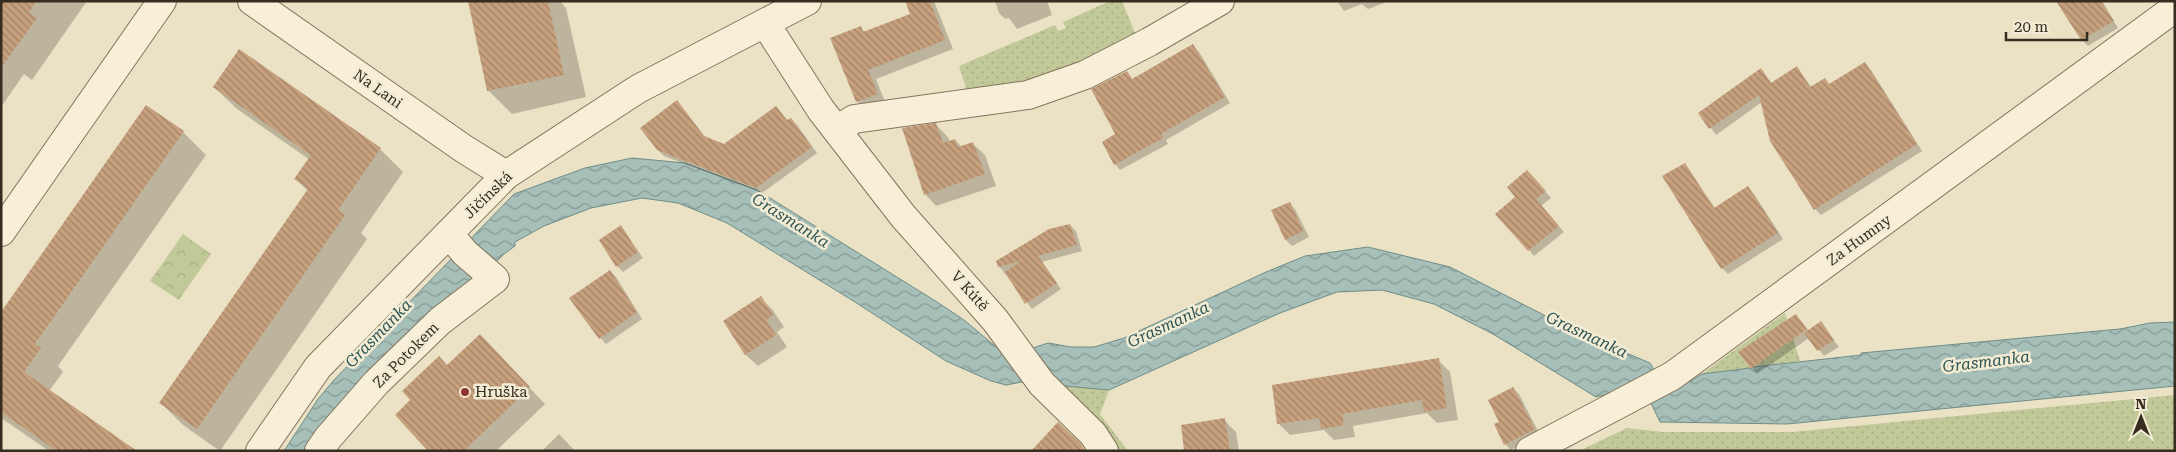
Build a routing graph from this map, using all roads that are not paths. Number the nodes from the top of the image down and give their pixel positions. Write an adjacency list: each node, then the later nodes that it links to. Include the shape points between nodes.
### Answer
1 (162, 1): 9 (street)
2 (252, 1): 8 (street, Na Lani)
3 (807, 1): 6 (street, Jičínská)
4 (1220, 1): 7 (street, via 1085,75 1028,95 854,120)
5 (2175, 8): 14 (street, Za Humny, via 1672,376)
6 (765, 23): 7 (street, V Kútě); 8 (street, Jičínská, via 638,89)
7 (837, 130): 13 (street, V Kútě, via 903,216 995,320 1042,384 1094,434)
8 (506, 175): 10 (street, Jičínská)
9 (1, 232)
10 (457, 243): 11 (street, Jičínská, via 318,367); 12 (street, Za Potokem, via 495,279 440,321 376,383)
11 (260, 451)
12 (319, 451)
13 (1104, 451)
14 (1530, 451)

